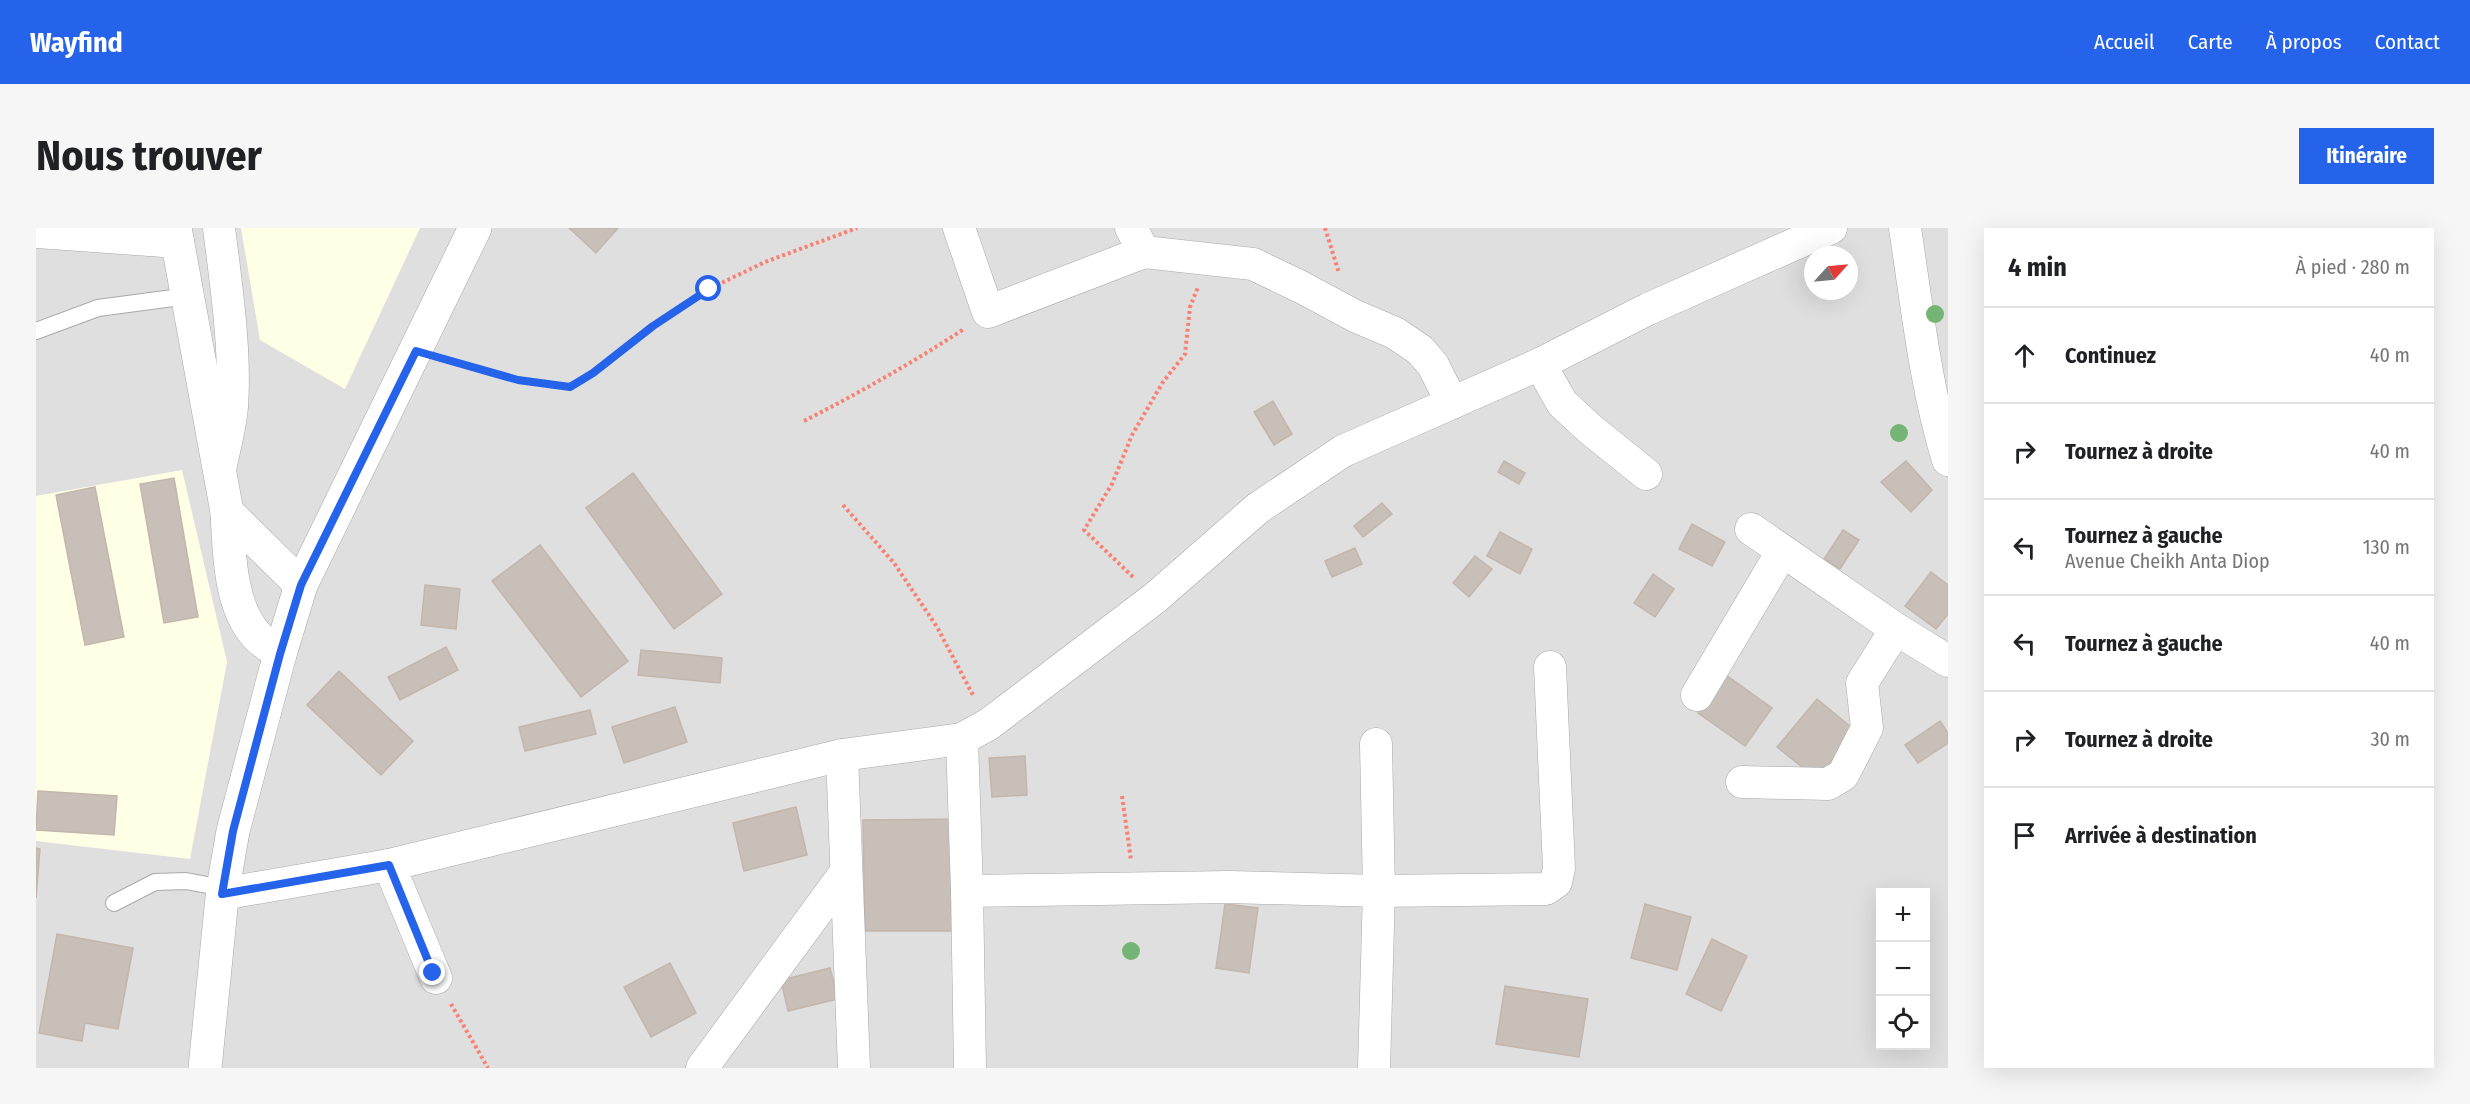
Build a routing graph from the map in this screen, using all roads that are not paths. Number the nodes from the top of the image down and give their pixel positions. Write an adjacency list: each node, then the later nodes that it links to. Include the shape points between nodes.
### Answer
1 (219, 228): 14 (street, via 233,389)
2 (475, 228): 19 (street)
3 (959, 228): 8 (street, via 988,312)
4 (1831, 228): 11 (street, via 1648,309)
5 (1905, 228): 13 (street, via 1927,379)
6 (36, 232): 7 (street)
7 (176, 235): 9 (street)
8 (1137, 240): 12 (street, via 1208,259 1254,264 1395,333 1420,350 1433,365)
9 (188, 296): 10 (lane, via 98,308); 14 (street)
10 (36, 331)
11 (1540, 364): 12 (street); 15 (street, via 1562,403)
12 (1452, 403): 25 (street, via 1343,451 1258,508 1155,598 989,724)
13 (1948, 460)
14 (220, 470): 16 (street)
15 (1646, 474)
16 (227, 512): 19 (street); 21 (street, via 229,559 237,596 257,636)
17 (1751, 529): 18 (street)
18 (1782, 552): 20 (street); 24 (street)
19 (301, 585): 21 (street)
20 (1896, 629): 22 (street); 28 (street, via 1862,683 1867,728 1843,775 1828,784)
21 (280, 654): 31 (street, via 233,831)
22 (1948, 661)
23 (1550, 667): 33 (street, via 1559,868 1556,882 1546,889)
24 (1697, 695)
25 (962, 740): 27 (street); 32 (street)
26 (1376, 744): 33 (street)
27 (842, 755): 29 (street); 30 (street)
28 (1742, 782)
29 (389, 865): 31 (street); 35 (street)
30 (846, 872): 37 (street); 38 (street)
31 (223, 891): 34 (lane, via 186,880 155,882); 36 (street)
32 (968, 891): 33 (street, via 1230,887); 39 (street)
33 (1379, 891): 40 (street)
34 (114, 903)
35 (435, 978)
36 (205, 1068)
37 (702, 1068)
38 (854, 1068)
39 (970, 1068)
40 (1374, 1068)

